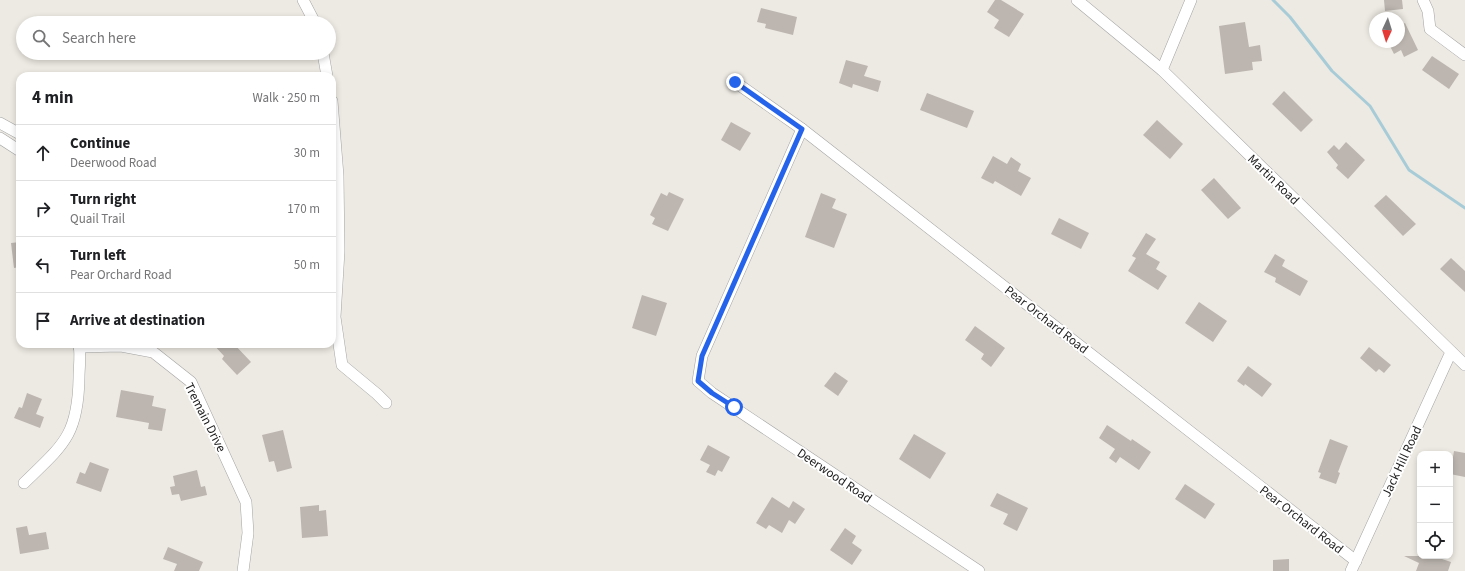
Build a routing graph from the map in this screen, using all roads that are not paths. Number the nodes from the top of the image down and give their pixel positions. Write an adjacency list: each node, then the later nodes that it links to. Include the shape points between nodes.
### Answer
1 (303, 0): 5 (street)
2 (1077, 0): 8 (street, Martin Road)
3 (1192, 0): 8 (street)
4 (1423, 0): 6 (street, via 1428,11 1430,29)
5 (311, 16)
6 (1465, 56)
7 (324, 60): 9 (street)
8 (1162, 70): 21 (street, Martin Road)
9 (326, 72)
10 (735, 82): 12 (street, Pear Orchard Road)
11 (0, 123): 13 (street)
12 (802, 129): 25 (street, Pear Orchard Road); 27 (street, Deerwood Road, via 702,356 698,381 712,393)
13 (16, 132)
14 (0, 138): 15 (street)
15 (16, 148)
16 (336, 151): 17 (street, via 339,251)
17 (336, 290)
18 (336, 328): 23 (street, via 342,365)
19 (79, 348): 24 (street, via 78,400 69,434 60,448)
20 (132, 348): 26 (street, Tremain Drive, via 153,352 191,382 246,502 248,533)
21 (1451, 352): 22 (street, Martin Road); 25 (street, Jack Hill Road)
22 (1465, 365)
23 (386, 403)
24 (24, 483)
25 (1353, 566)
26 (243, 571)
27 (979, 571)

